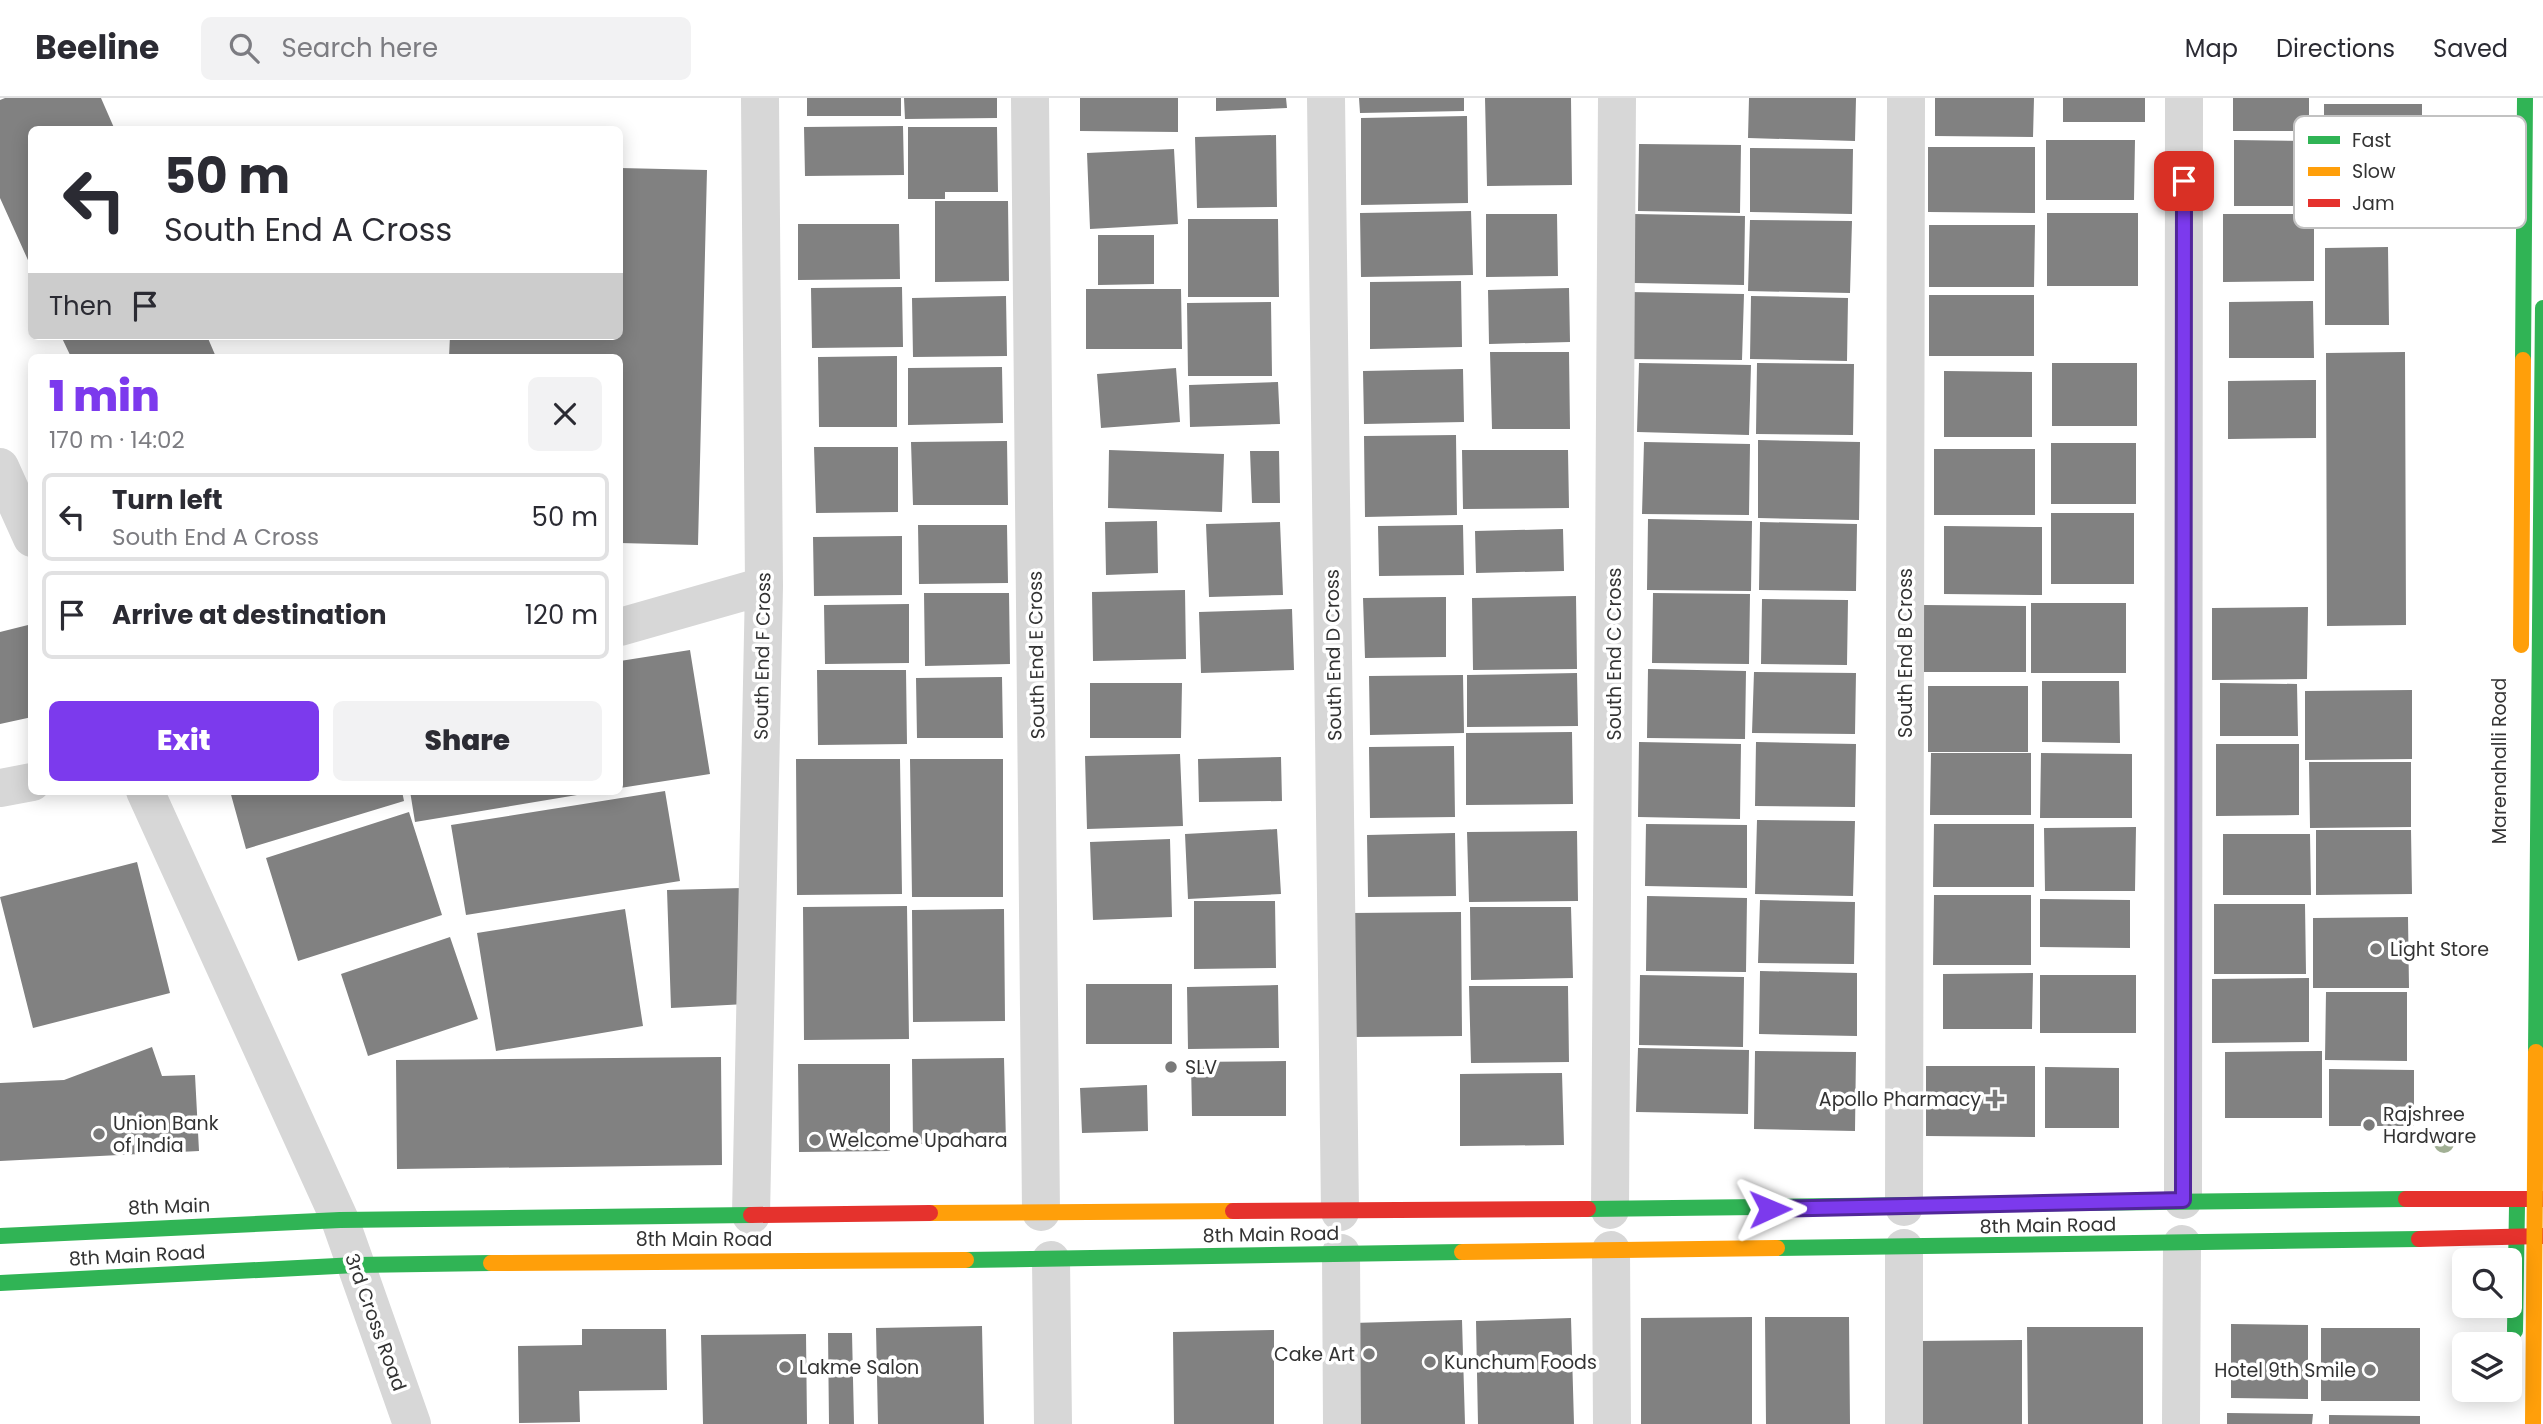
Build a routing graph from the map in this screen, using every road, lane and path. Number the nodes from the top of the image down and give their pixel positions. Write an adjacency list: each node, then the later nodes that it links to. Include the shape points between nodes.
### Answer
1 (760, 98): 13 (street, South End F Cross)
2 (1030, 98): 24 (street, South End E Cross)
3 (1326, 98): 25 (street, South End D Cross)
4 (1617, 98): 23 (street, South End C Cross)
5 (1906, 98): 22 (street, South End B Cross)
6 (2184, 98): 21 (street)
7 (2525, 98): 8 (main road, Marenahalli Road)
8 (2525, 116)
9 (2524, 228): 15 (main road, Marenahalli Road)
10 (2543, 308): 45 (main road, bridge)
11 (1, 471): 12 (street)
12 (28, 529)
13 (764, 586): 14 (street); 26 (street, South End F Cross)
14 (623, 625)
15 (2521, 668)
16 (28, 783): 17 (street)
17 (0, 788)
18 (147, 795): 27 (street, 3rd Cross Road)
19 (2517, 1193): 20 (main road, 8th Main Road); 21 (main road, 8th Main Road); 30 (main road)
20 (2543, 1199)
21 (2183, 1200): 22 (main road, 8th Main Road)
22 (1904, 1207): 23 (main road, 8th Main Road)
23 (1610, 1210): 25 (main road, 8th Main Road)
24 (1041, 1212): 25 (main road, 8th Main Road); 26 (main road, 8th Main Road)
25 (1340, 1212)
26 (751, 1215): 27 (main road, 8th Main Road)
27 (340, 1220): 28 (main road, 8th Main); 36 (street, 3rd Cross Road)
28 (0, 1236)
29 (2543, 1236): 30 (main road, 8th Main Road)
30 (2516, 1237): 31 (main road, 8th Main Road); 38 (main road)
31 (2182, 1244): 32 (main road, 8th Main Road); 44 (street)
32 (1904, 1248): 33 (main road, 8th Main Road); 43 (street)
33 (1611, 1250): 34 (main road, 8th Main Road); 42 (street)
34 (1341, 1254): 35 (main road, 8th Main Road); 41 (street)
35 (1051, 1260): 36 (main road, 8th Main Road); 40 (street)
36 (356, 1265): 37 (main road, 8th Main Road); 39 (street, 3rd Cross Road)
37 (0, 1283)
38 (2515, 1332)
39 (412, 1424)
40 (1053, 1424)
41 (1342, 1424)
42 (1612, 1424)
43 (1904, 1424)
44 (2180, 1424)
45 (2533, 1424)

